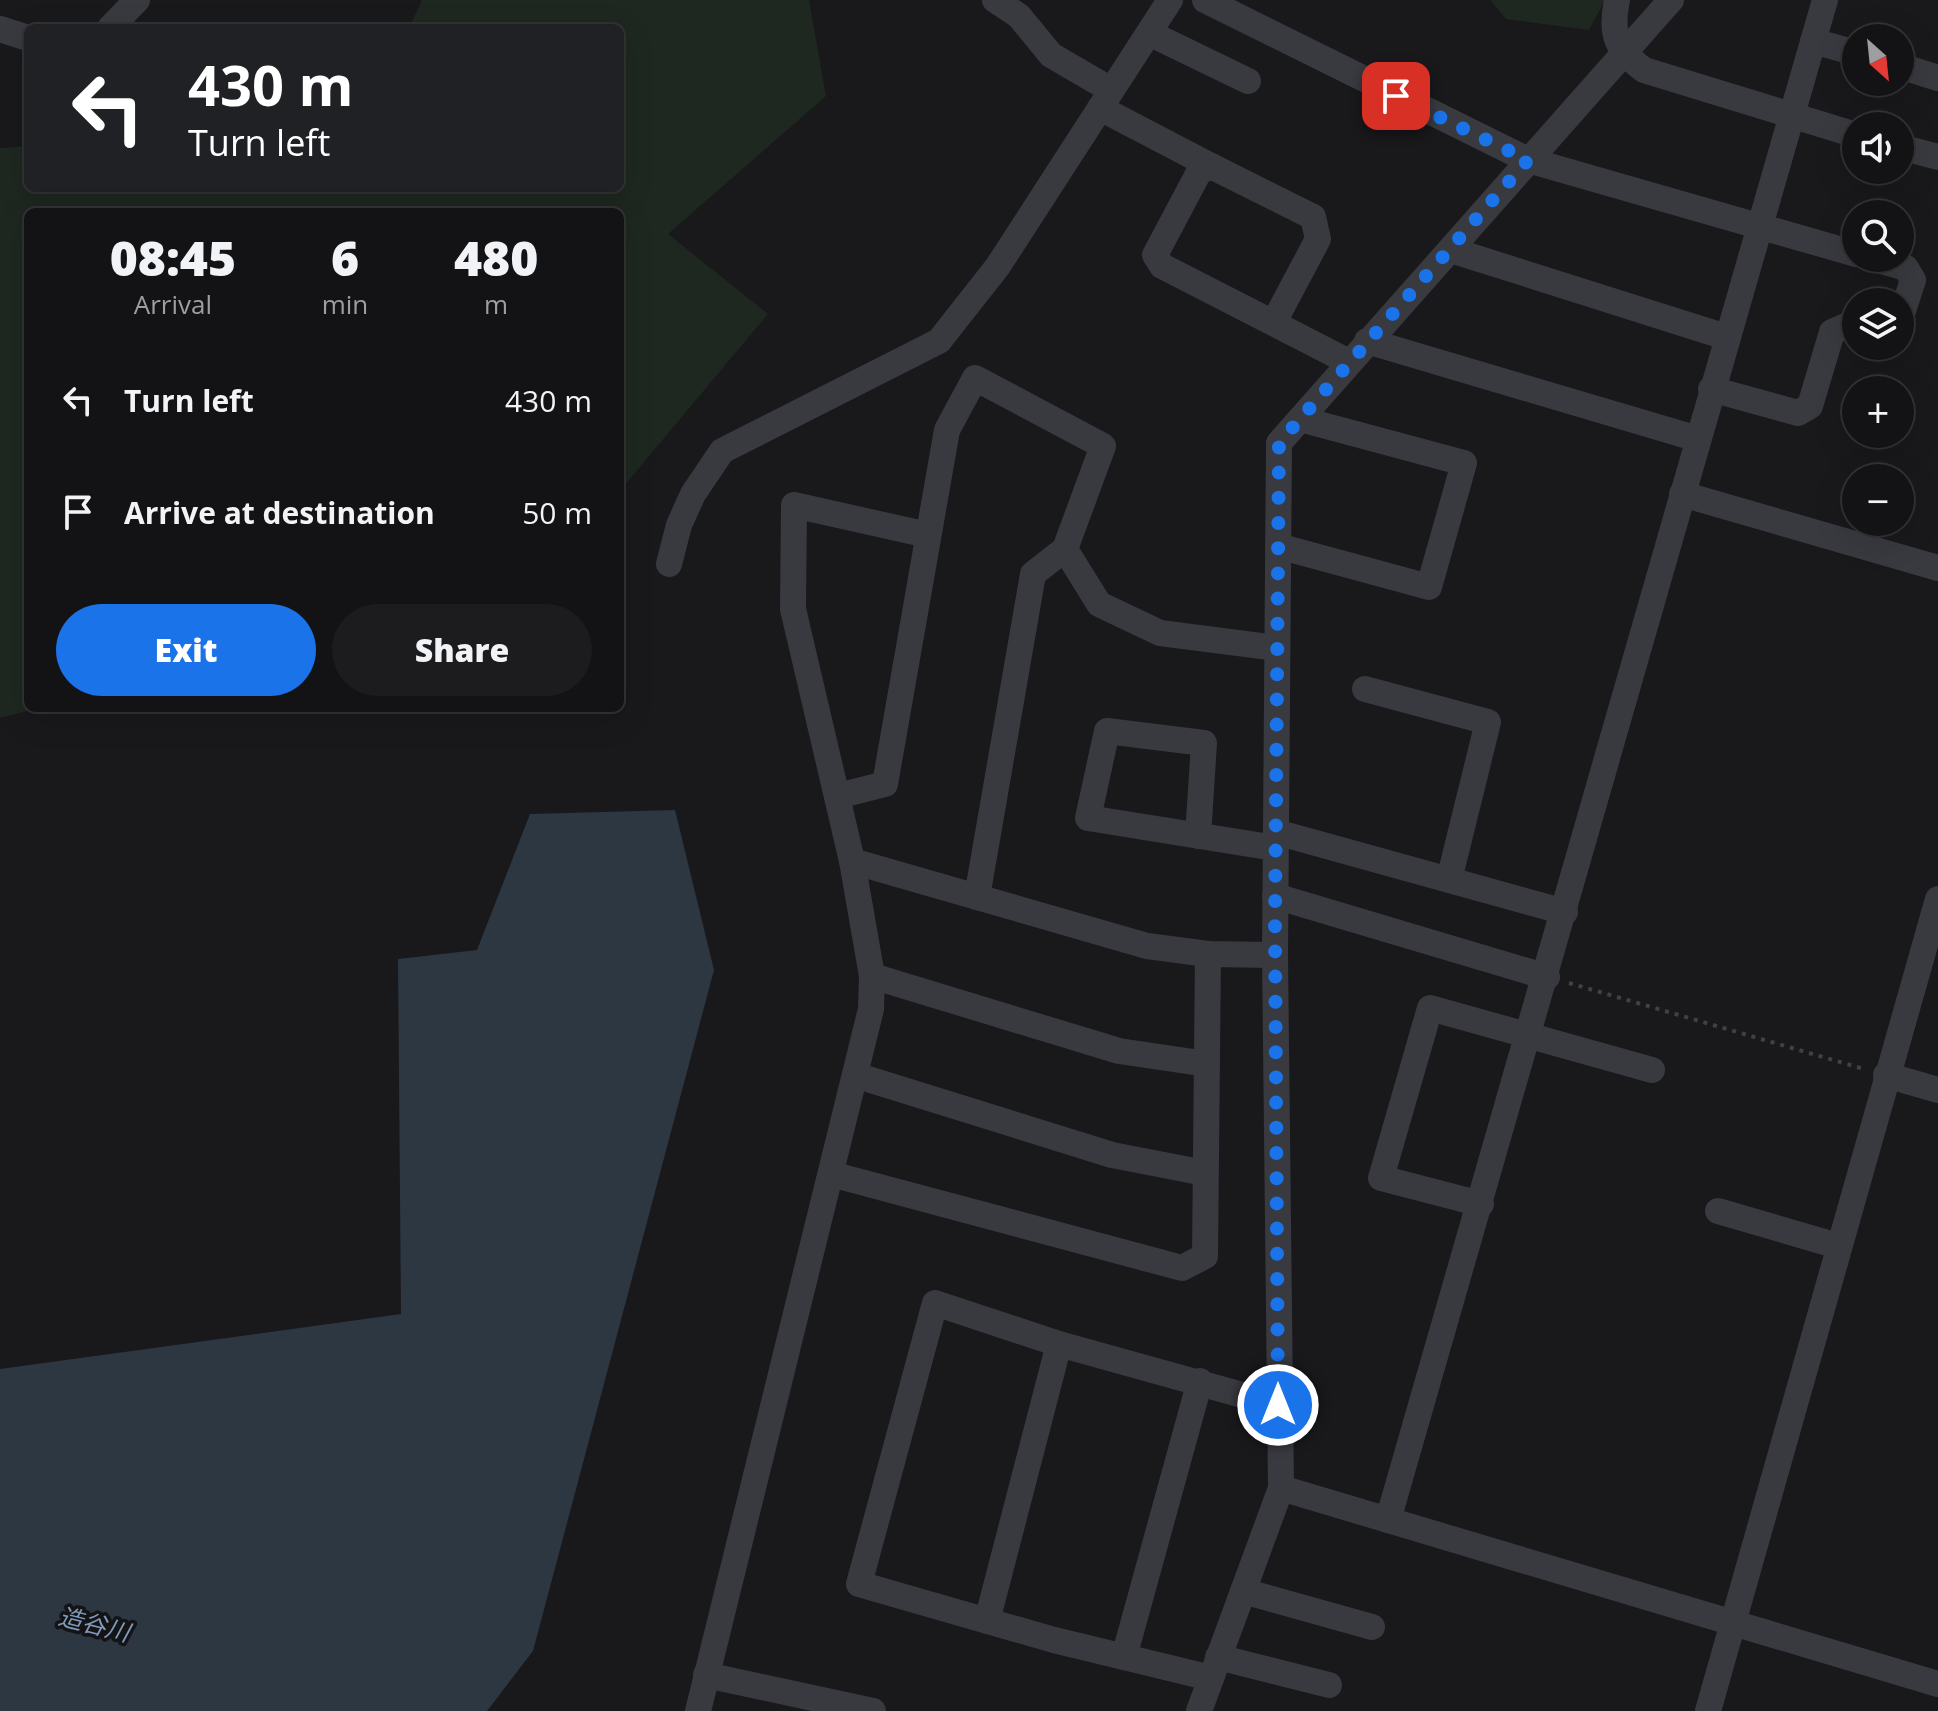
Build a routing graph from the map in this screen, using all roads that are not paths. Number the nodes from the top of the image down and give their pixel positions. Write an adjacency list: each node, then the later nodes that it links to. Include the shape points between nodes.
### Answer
1 (137, 0): 8 (street)
2 (995, 0): 18 (street, via 1019,16 1051,55)
3 (1170, 0): 10 (street)
4 (1205, 0): 23 (street)
5 (1617, 0): 14 (street, via 1612,25)
6 (1671, 0): 14 (street)
7 (1825, 0): 12 (street)
8 (114, 24)
9 (0, 29): 11 (street)
10 (1149, 33): 17 (street); 18 (street)
11 (24, 37)
12 (1813, 41): 13 (street); 19 (street)
13 (1842, 49)
14 (1624, 55): 19 (street, via 1644,70); 23 (street)
15 (1914, 70): 16 (street)
16 (1938, 78)
17 (1248, 81)
18 (1106, 99): 24 (street); 40 (street, via 998,266 939,341 722,451 693,494)
19 (1791, 117): 20 (street); 25 (street)
20 (1842, 131)
21 (1914, 151): 22 (street)
22 (1938, 157)
23 (1528, 160): 25 (street); 26 (street)
24 (1211, 166): 28 (street, via 1313,217 1318,239); 28 (street, via 1199,172 1155,255 1162,266)
25 (1759, 225): 27 (street); 30 (street)
26 (1451, 250): 30 (street); 31 (street)
27 (1842, 250)
28 (1274, 322): 32 (street)
29 (1842, 328): 33 (street, via 1832,332 1810,406 1798,413)
30 (1726, 337): 33 (street)
31 (1367, 341): 32 (street); 35 (street)
32 (1349, 362): 34 (street)
33 (1711, 389): 35 (street)
34 (1300, 419): 38 (street, via 1279,443); 38 (street, via 1464,463 1429,587)
35 (1698, 439): 36 (street)
36 (1682, 494): 41 (street); 52 (street)
37 (928, 535): 39 (street, via 947,430 975,378 1103,446); 44 (street, via 885,784); 44 (street, via 794,505 793,609)
38 (1278, 546): 42 (street)
39 (1065, 549): 42 (street, via 1099,604 1123,616 1160,633); 50 (street, via 1033,574)
40 (669, 564)
41 (1938, 568)
42 (1277, 648): 46 (street)
43 (1365, 689): 48 (street, via 1488,722)
44 (838, 796): 47 (street)
45 (1198, 836): 45 (street, via 1088,818 1107,731 1204,743); 46 (street)
46 (1276, 840): 48 (street); 49 (street)
47 (852, 861): 50 (street); 55 (street)
48 (1449, 880): 52 (street)
49 (1275, 896): 54 (street); 56 (street)
50 (977, 897): 53 (street, via 1147,946)
51 (1938, 899): 61 (street)
52 (1565, 912): 56 (street)
53 (1208, 954): 54 (street); 58 (street)
54 (1275, 955): 70 (street)
55 (872, 976): 58 (street, via 1119,1051); 60 (street, via 871,1009)
56 (1547, 977): 57 (street)
57 (1530, 1035): 59 (street); 65 (street); 65 (street, via 1430,1008 1381,1178)
58 (1207, 1064): 63 (street)
59 (1652, 1070)
60 (855, 1075): 63 (street, via 1112,1155); 64 (street)
61 (1886, 1075): 62 (street); 67 (street)
62 (1938, 1090)
63 (1205, 1173): 64 (street, via 1205,1256 1182,1268)
64 (831, 1174): 79 (street)
65 (1481, 1204): 72 (street)
66 (1718, 1211): 67 (street)
67 (1838, 1246): 75 (street)
68 (1059, 1344): 69 (street); 74 (street); 74 (street, via 935,1303 859,1584)
69 (1200, 1381): 70 (street); 77 (street)
70 (1278, 1405): 71 (street)
71 (1281, 1488): 72 (street); 73 (street)
72 (1388, 1520): 75 (street)
73 (1243, 1591): 76 (street); 78 (street)
74 (987, 1621): 77 (street)
75 (1732, 1626): 80 (street); 85 (street)
76 (1372, 1627)
77 (1124, 1657): 78 (street)
78 (1214, 1667): 81 (street); 84 (street)
79 (706, 1675): 82 (street); 83 (street)
80 (1938, 1684)
81 (1329, 1685)
82 (698, 1711)
83 (873, 1711)
84 (1199, 1711)
85 (1708, 1711)

